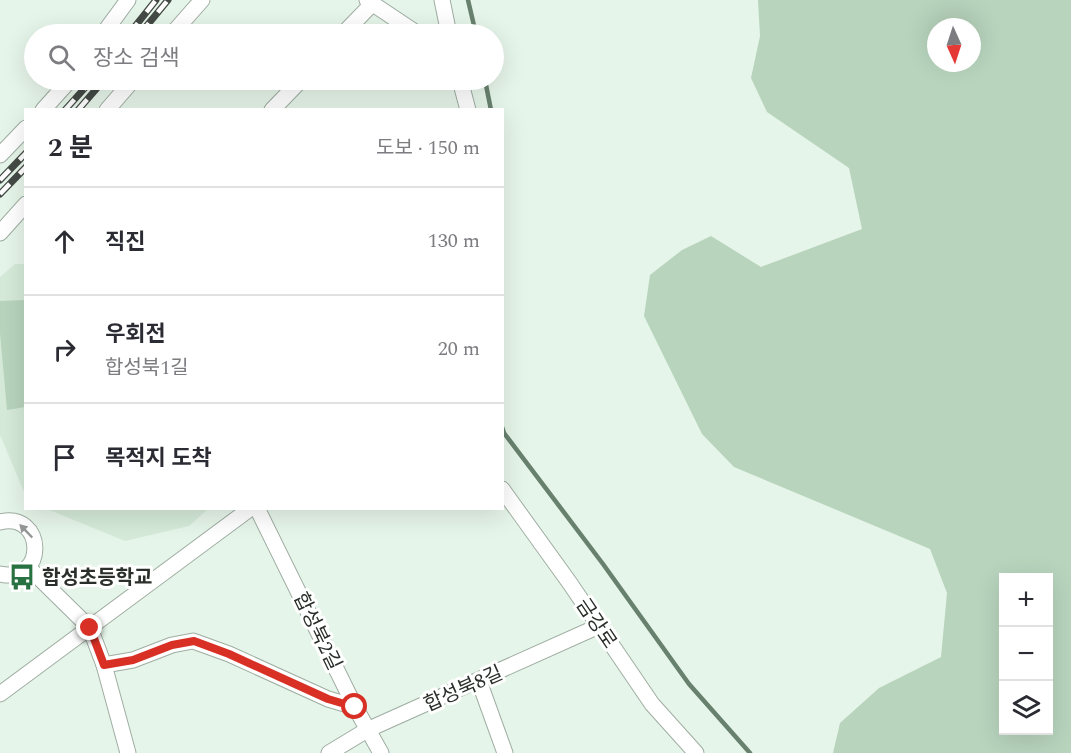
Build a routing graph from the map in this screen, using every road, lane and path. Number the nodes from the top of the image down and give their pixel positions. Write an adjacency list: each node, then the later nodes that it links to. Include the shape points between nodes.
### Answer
1 (128, 0): 5 (street)
2 (202, 0): 6 (street)
3 (442, 0): 9 (street)
4 (369, 2): 7 (street); 8 (street)
5 (110, 24)
6 (181, 24)
7 (351, 24)
8 (403, 24)
9 (447, 24)
10 (61, 90): 14 (street)
11 (124, 90): 15 (street)
12 (291, 90): 16 (street)
13 (463, 90): 17 (street)
14 (45, 108)
15 (109, 108)
16 (274, 108)
17 (467, 108)
18 (24, 130): 19 (street)
19 (0, 155)
20 (24, 206): 21 (street)
21 (0, 233)
22 (504, 492): 28 (street, 금강로)
23 (248, 510): 29 (street)
24 (258, 510): 33 (street, 합성북2길)
25 (0, 522): 26 (street, one-way to 25, via 36,546 29,530 14,521)
26 (28, 567): 27 (street, via 16,574); 29 (street)
27 (0, 574)
28 (599, 626): 31 (street, 합성북8길); 39 (street, 금강로, via 652,704)
29 (90, 628): 30 (street); 32 (street)
30 (104, 665): 33 (street, via 194,641); 35 (street)
31 (479, 681): 34 (street, 합성북8길); 38 (street)
32 (0, 694)
33 (355, 707): 34 (street, 합성북2길)
34 (367, 730): 36 (street, 합성북8길); 37 (street, 합성북2길)
35 (128, 753)
36 (330, 753)
37 (381, 753)
38 (505, 753)
39 (696, 753)

